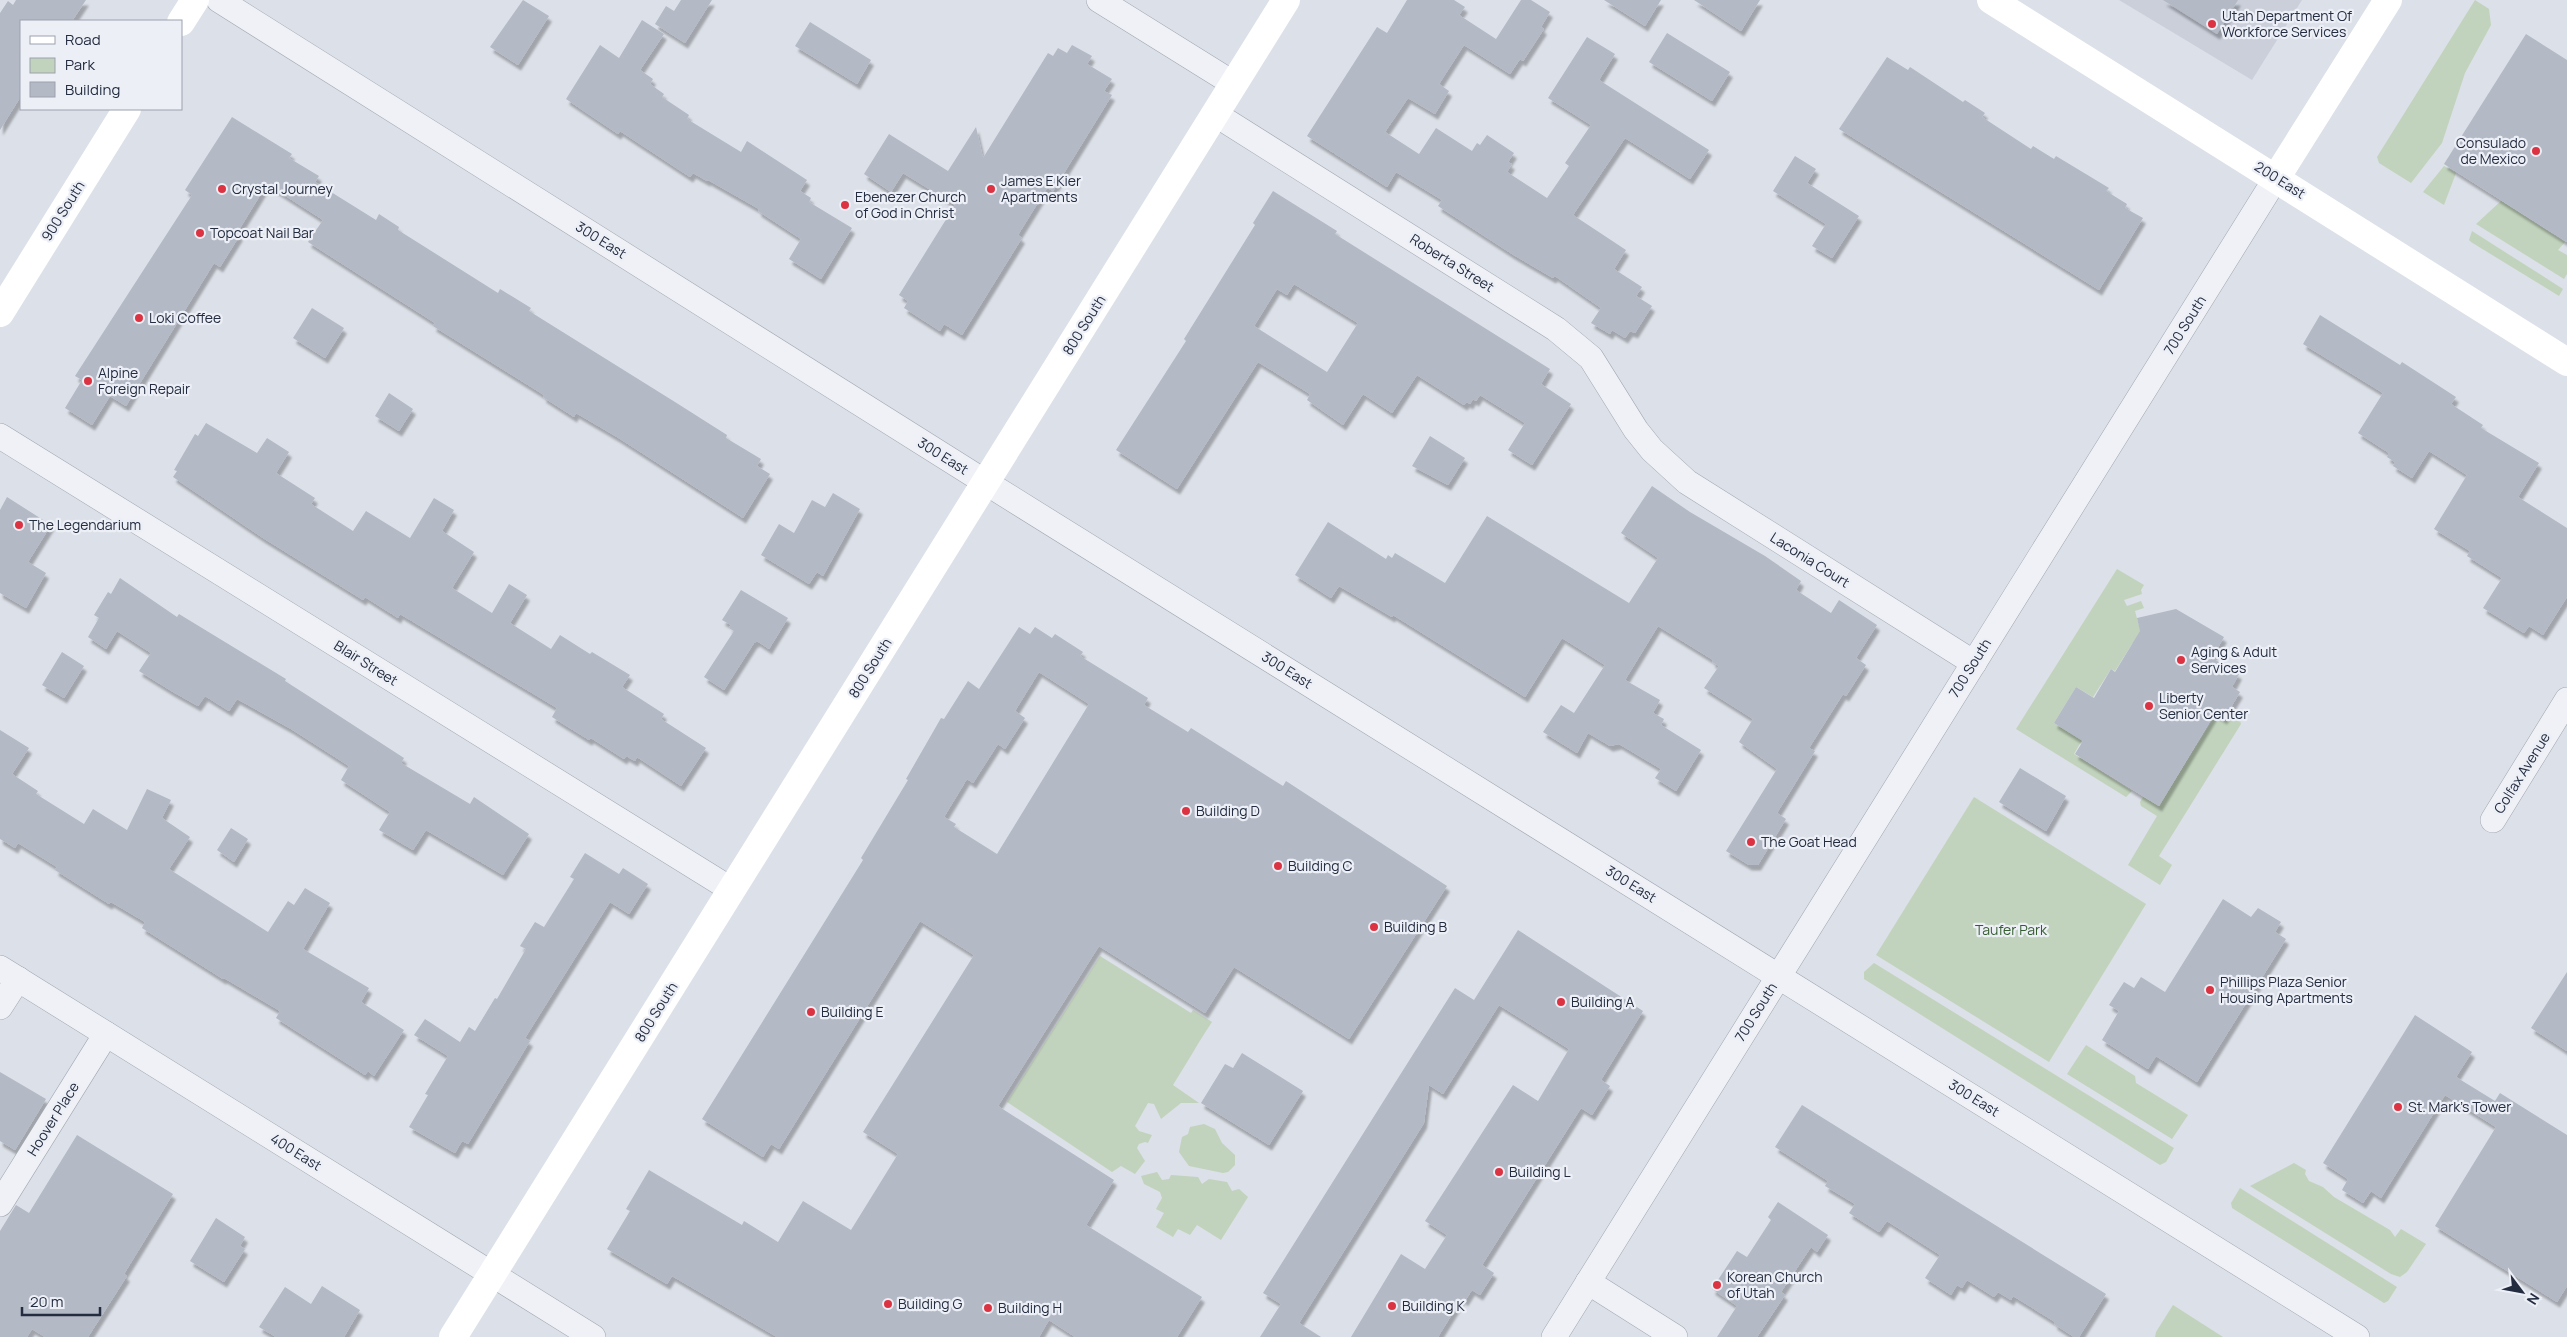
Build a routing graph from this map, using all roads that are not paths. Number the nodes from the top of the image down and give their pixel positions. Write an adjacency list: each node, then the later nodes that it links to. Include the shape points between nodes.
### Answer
1 (195, 0): 7 (main road)
2 (219, 0): 16 (street, 300 East)
3 (1099, 0): 8 (street)
4 (1286, 0): 8 (main road, 800 South)
5 (1991, 0): 11 (main road, 200 East)
6 (2388, 0): 11 (main road, 700 South)
7 (182, 20)
8 (1234, 84): 10 (main road, 800 South)
9 (126, 110): 12 (main road, 900 South)
10 (1215, 114): 15 (street, Roberta Street, via 1575,343 1591,358); 16 (main road, 800 South)
11 (2276, 178): 13 (main road, 200 East); 17 (street, 700 South)
12 (0, 313)
13 (2567, 362)
14 (0, 436): 20 (street, Blair Street)
15 (1652, 450): 17 (street, Laconia Court, via 1705,494)
16 (986, 482): 20 (main road, 800 South); 22 (street, 300 East)
17 (1974, 662): 22 (street, 700 South)
18 (2567, 700): 19 (street, Colfax Avenue)
19 (2493, 820)
20 (732, 890): 26 (main road, 800 South)
21 (9, 973): 23 (street); 24 (street, 400 East)
22 (1778, 976): 27 (street, 700 South); 32 (street, 300 East)
23 (0, 1007)
24 (106, 1034): 25 (street, Hoover Place); 26 (street, 400 East)
25 (0, 1204)
26 (493, 1274): 28 (main road, 800 South); 29 (street, 400 East)
27 (1588, 1282): 30 (street, 700 South); 31 (street)
28 (454, 1337)
29 (592, 1337)
30 (1554, 1337)
31 (1675, 1337)
32 (2357, 1337)

